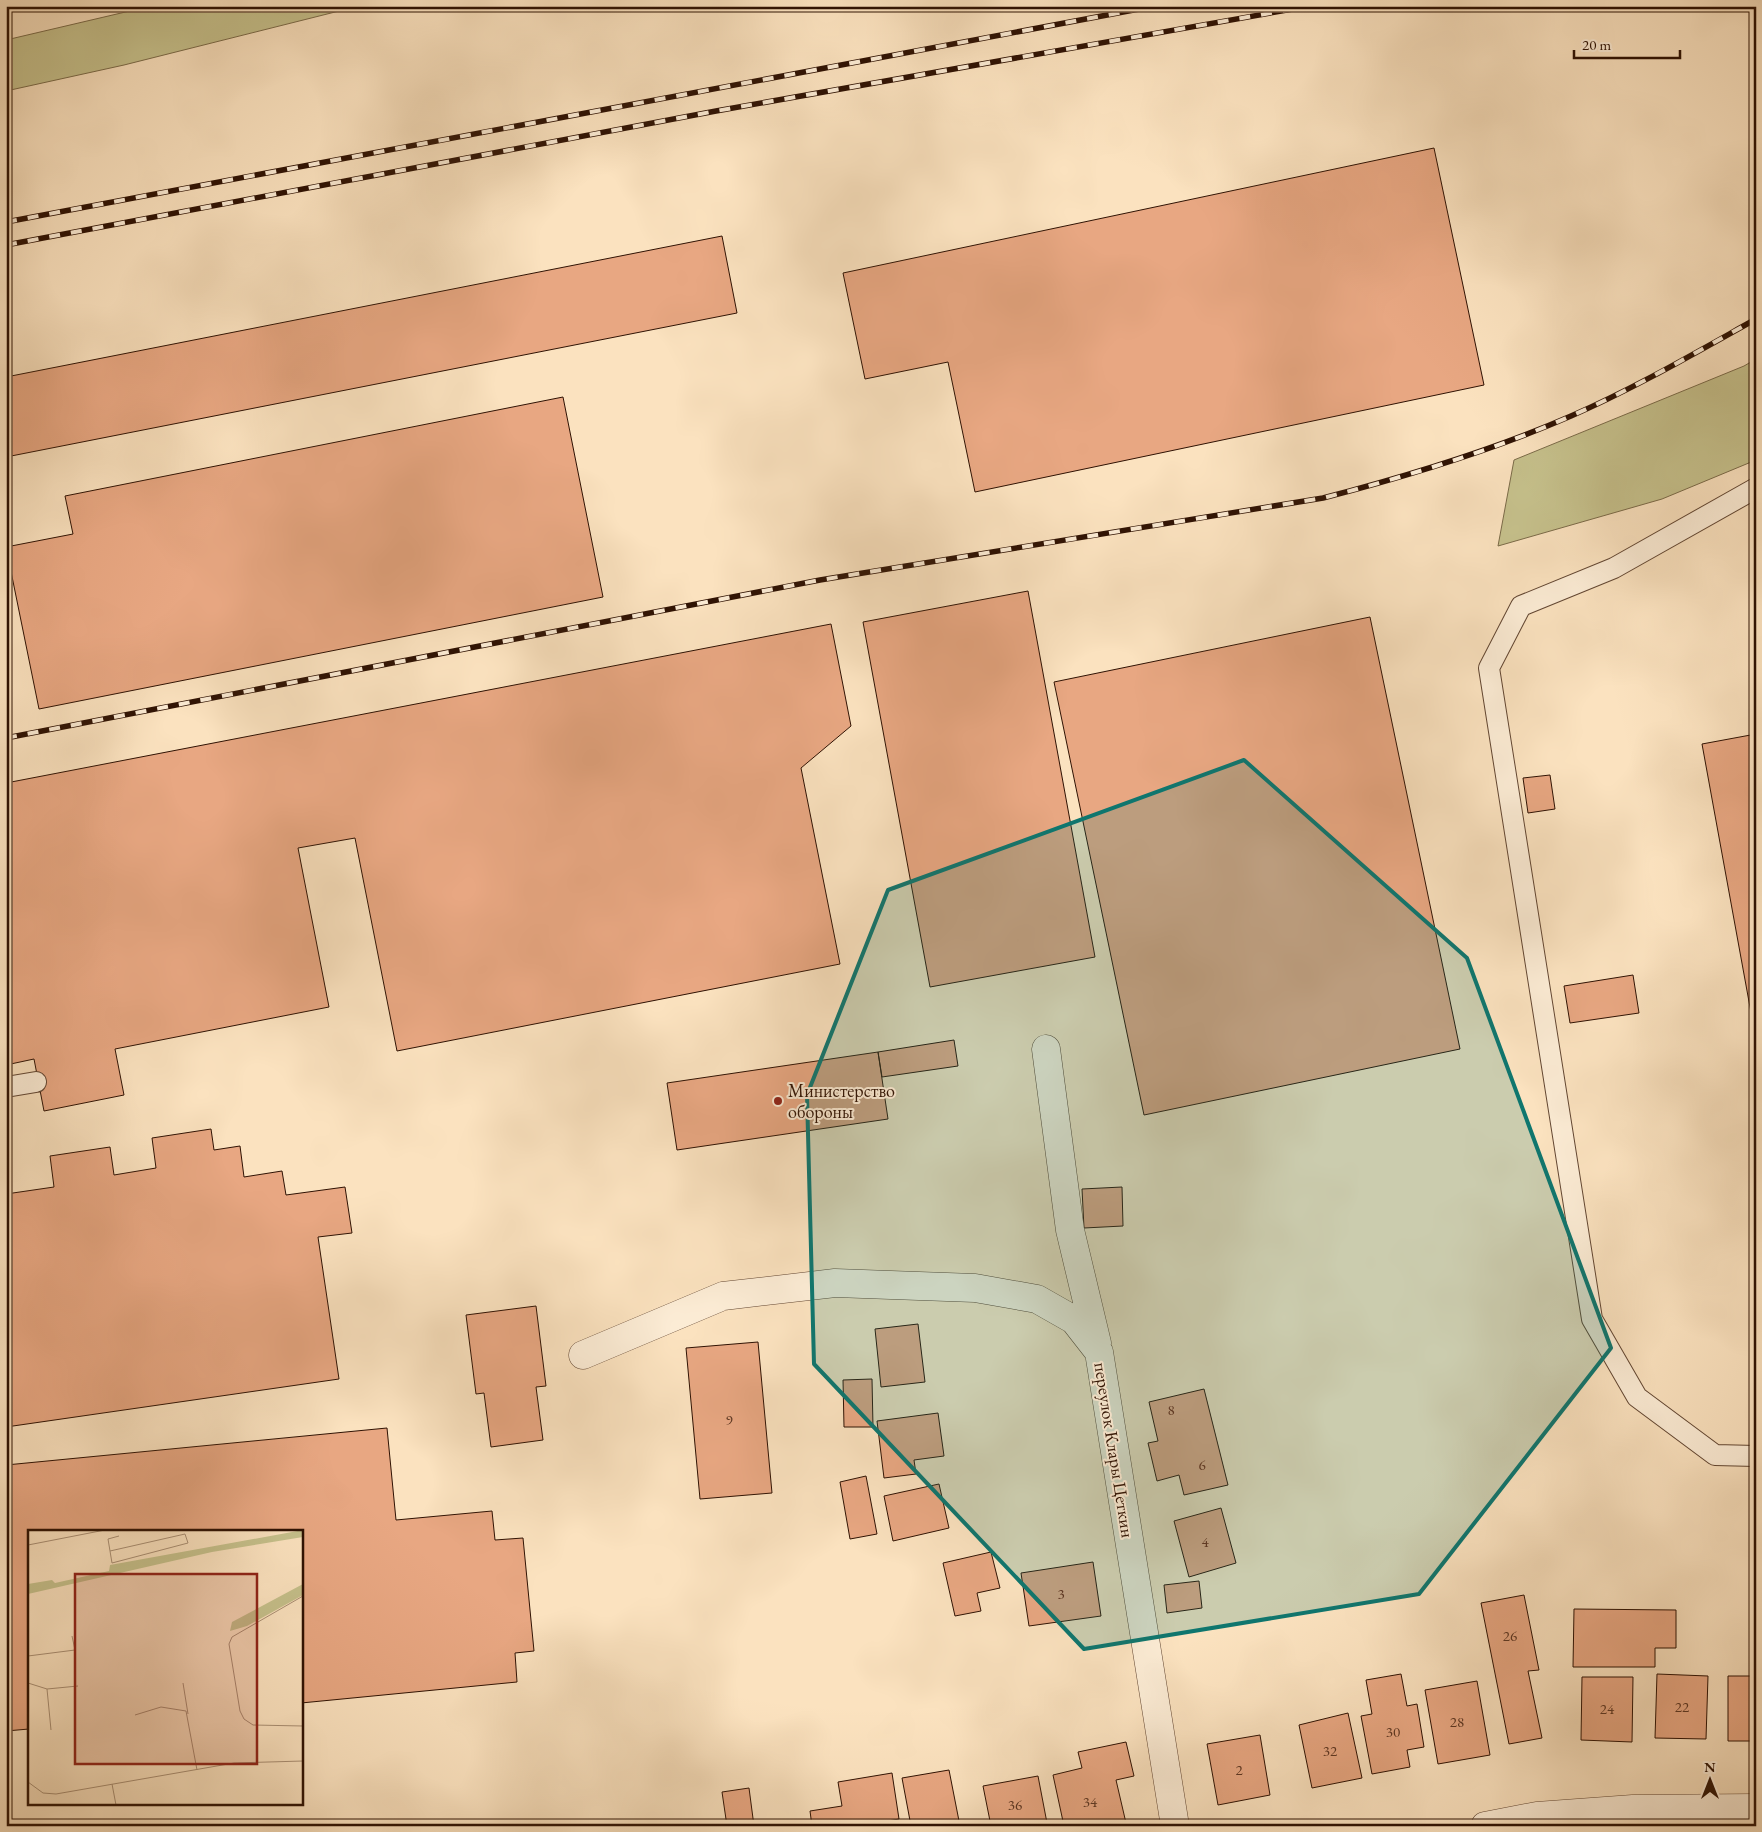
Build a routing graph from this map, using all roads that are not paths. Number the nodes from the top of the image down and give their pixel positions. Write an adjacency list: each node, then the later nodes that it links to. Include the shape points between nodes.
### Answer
1 (1756, 488): 7 (lane, via 1614,568 1521,606 1489,668 1592,1318 1637,1397 1716,1455)
2 (1046, 1049): 5 (street, via 1070,1230)
3 (36, 1082): 4 (lane)
4 (6, 1088)
5 (1099, 1352): 6 (street, переулок Клары Цеткин, via 1074,1320 1037,1299 974,1288 835,1283 723,1296); 9 (street, переулок Клары Цеткин)
6 (583, 1355)
7 (1756, 1456)
8 (1756, 1808): 10 (street, via 1633,1809 1537,1816)
9 (1175, 1826)
10 (1485, 1826)

